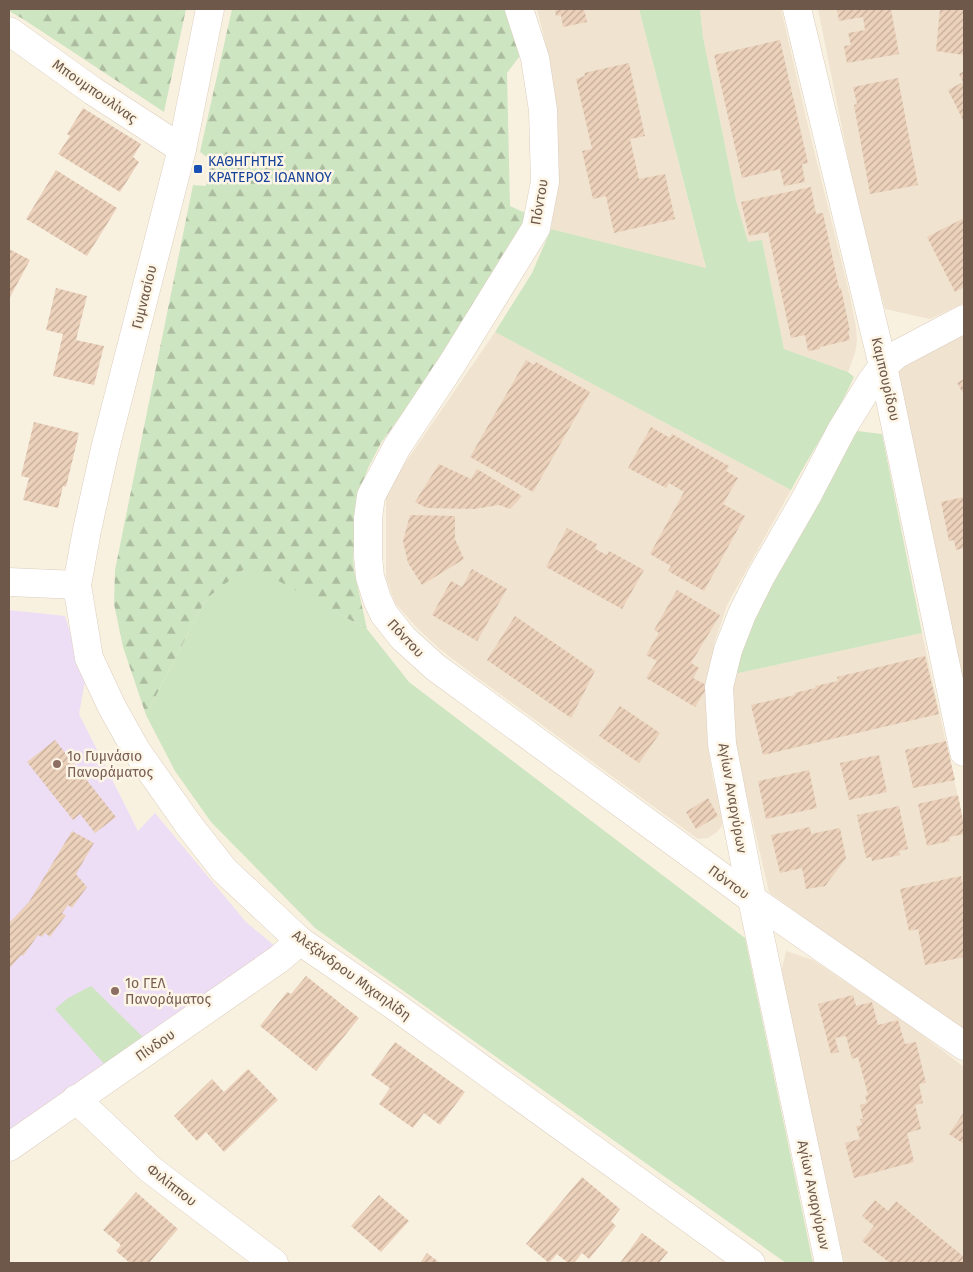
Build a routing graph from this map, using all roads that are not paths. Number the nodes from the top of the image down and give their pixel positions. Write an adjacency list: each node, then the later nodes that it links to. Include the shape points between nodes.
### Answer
1 (210, 9): 5 (street, Γυμνασίου)
2 (519, 9): 11 (street, Πόντου, via 535,58 543,110 545,182 536,228 397,447 370,496 367,538 370,577 384,614 403,638 429,662)
3 (797, 9): 7 (street, Καμπουρίδου)
4 (9, 31): 5 (street, Μπουμπουλίνας, via 115,106)
5 (182, 148): 9 (street, Γυμνασίου, via 105,449)
6 (964, 319): 7 (street, Αγίων Αναργύρων, via 907,348)
7 (883, 366): 10 (street, Καμπουρίδου); 11 (street, Αγίων Αναργύρων, via 842,429 761,576 728,650 719,687 722,744)
8 (9, 582): 9 (street)
9 (78, 585): 12 (street, Aλεξάνδρου Mιχαηλίδη, via 89,658 136,750 224,870)
10 (964, 752)
11 (752, 899): 13 (street, Πόντου); 18 (street, Αγίων Αναργύρων)
12 (300, 941): 14 (street, Πίνδου, via 280,959); 17 (street, Aλεξάνδρου Mιχαηλίδη)
13 (964, 1046)
14 (76, 1099): 15 (street, Πίνδου); 16 (street, Φιλίππου, via 150,1169)
15 (9, 1147)
16 (274, 1263)
17 (751, 1263)
18 (829, 1263)

